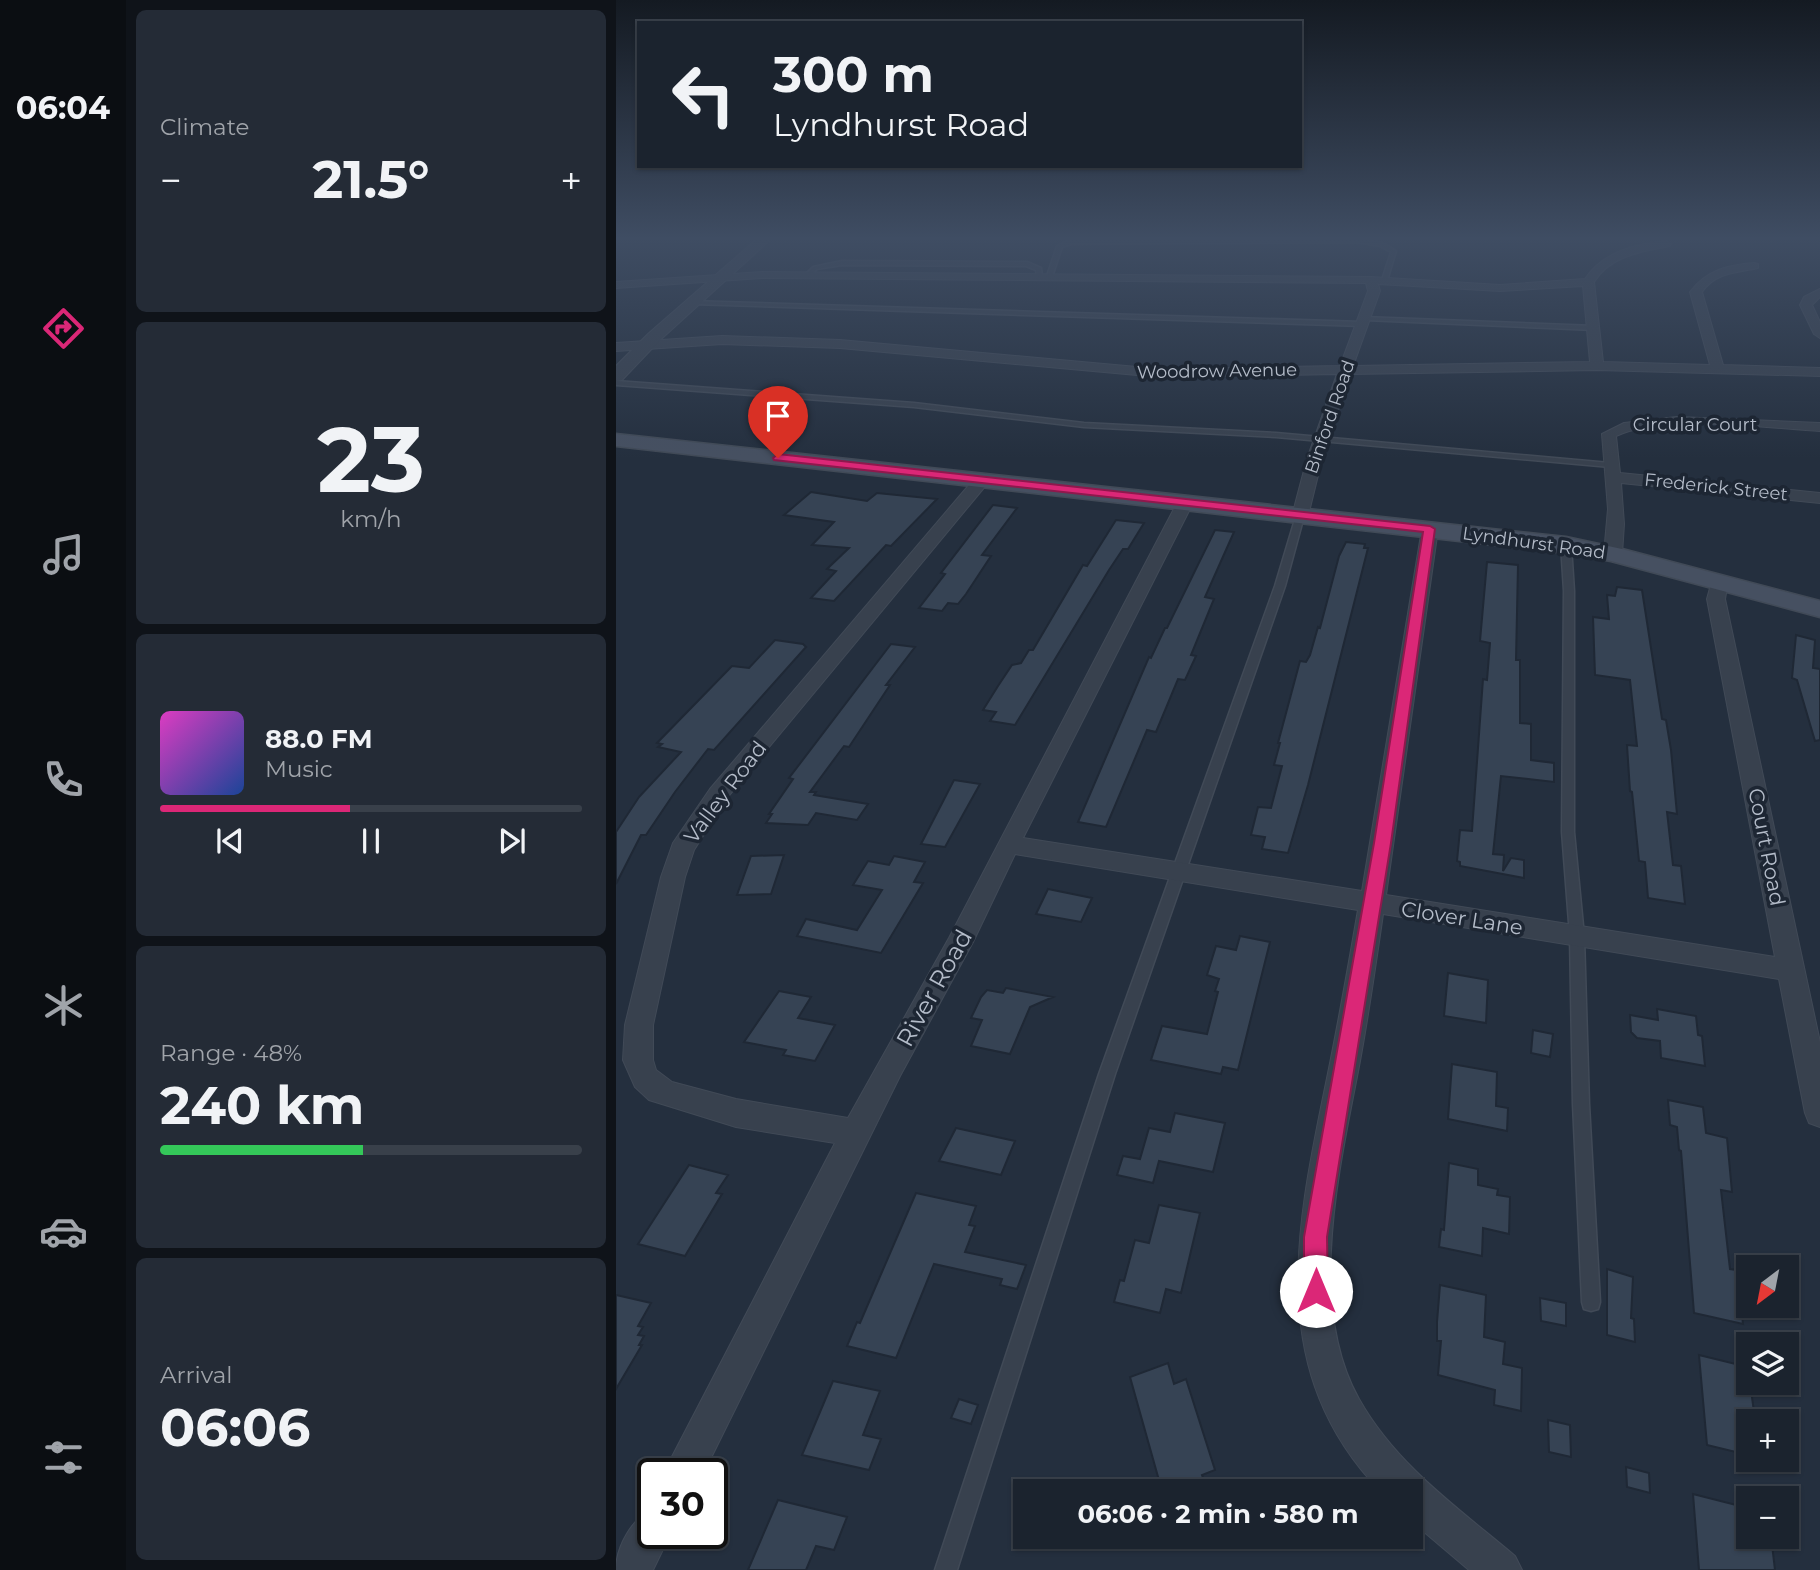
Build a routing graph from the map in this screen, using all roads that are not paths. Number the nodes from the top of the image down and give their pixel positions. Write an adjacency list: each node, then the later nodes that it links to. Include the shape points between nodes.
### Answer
1 (681, 312): 10 (street)
2 (1055, 312): 7 (lane)
3 (1367, 312): 7 (street, Binford Road)
4 (1593, 312): 8 (street)
5 (1702, 312): 14 (street)
6 (1810, 312): 9 (street)
7 (1364, 321): 8 (lane); 13 (street, Binford Road)
8 (1595, 328): 12 (street)
9 (1820, 334)
10 (645, 346): 11 (street, Woodrow Avenue); 13 (street, Woodrow Avenue, via 722,340 840,344 1159,373); 16 (street)
11 (616, 347)
12 (1597, 366): 13 (street, Woodrow Avenue); 14 (street, Woodrow Avenue)
13 (1347, 368): 20 (street, Binford Road)
14 (1718, 369): 15 (street, Woodrow Avenue)
15 (1820, 372)
16 (616, 376)
17 (616, 383): 20 (lane, via 914,405 1084,425)
18 (1820, 427): 21 (street, Circular Court, via 1626,425 1609,434)
19 (616, 440): 22 (main road, Lyndhurst Road)
20 (1321, 440): 21 (lane); 25 (street, Binford Road)
21 (1611, 471): 23 (street, Frederick Street); 28 (street, Circular Court, via 1617,535)
22 (981, 481): 24 (main road, Lyndhurst Road); 37 (street, Valley Road, via 698,823 682,849 673,877 639,1026 638,1060 645,1078 660,1091 736,1113)
23 (1820, 498)
24 (1185, 503): 25 (main road, Lyndhurst Road); 31 (street, River Road)
25 (1300, 516): 26 (main road, Lyndhurst Road); 32 (lane, via 1280,586)
26 (1430, 529): 27 (main road, Lyndhurst Road); 33 (street)
27 (1566, 545): 28 (main road, Lyndhurst Road); 34 (lane, via 1568,832)
28 (1613, 554): 29 (main road, Lyndhurst Road)
29 (1719, 581): 30 (main road, Lyndhurst Road); 35 (street, Court Road, via 1716,599)
30 (1820, 609)
31 (1008, 844): 32 (street, Clover Lane); 37 (street, River Road)
32 (1179, 870): 33 (street, Clover Lane); 44 (lane, via 1107,1074)
33 (1372, 903): 34 (street, Clover Lane); 40 (street, via 1316,1237 1316,1318 1333,1387 1356,1431)
34 (1577, 936): 35 (street, Clover Lane); 38 (lane)
35 (1792, 970): 36 (street, Court Road)
36 (1820, 1113)
37 (856, 1133): 39 (street, River Road)
38 (1591, 1302)
39 (690, 1458)
40 (1395, 1479)
41 (1423, 1504): 45 (street)
42 (642, 1549): 43 (street)
43 (631, 1570)
44 (946, 1570)
45 (1501, 1570)

